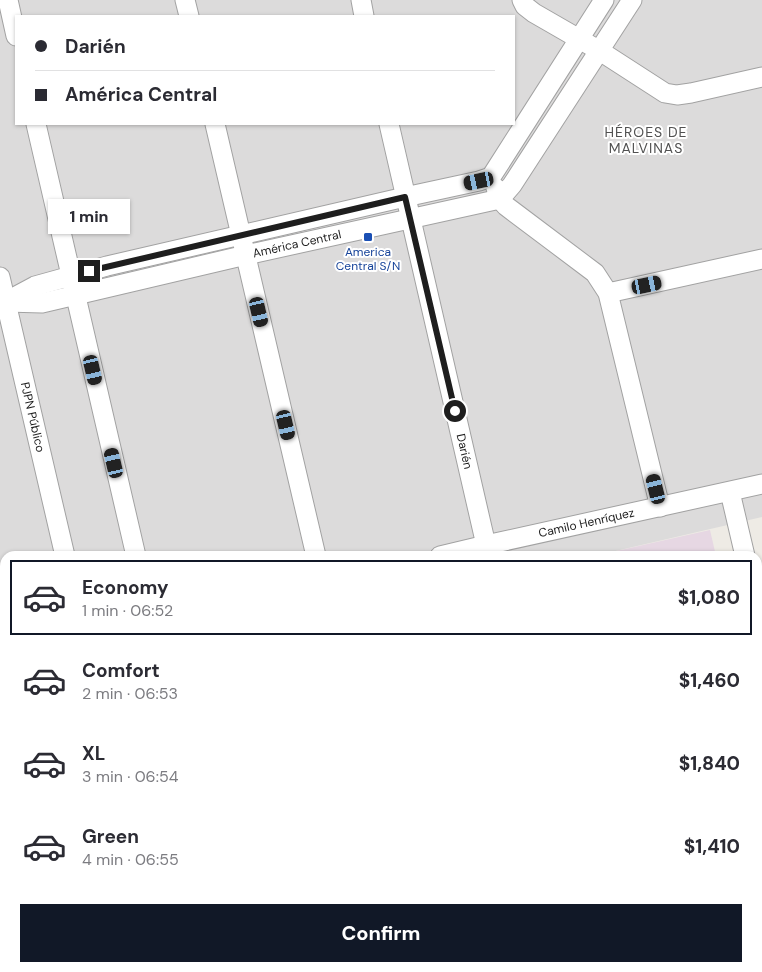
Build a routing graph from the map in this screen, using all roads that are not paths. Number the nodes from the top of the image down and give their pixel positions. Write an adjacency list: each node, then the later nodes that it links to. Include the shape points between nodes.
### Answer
1 (8, 0): 9 (street)
2 (185, 0): 7 (street)
3 (361, 0): 8 (street)
4 (522, 0): 10 (street, via 534,13)
5 (604, 0): 10 (street)
6 (632, 0): 11 (street)
7 (189, 15)
8 (364, 15)
9 (15, 32)
10 (580, 40): 11 (street); 16 (street)
11 (600, 51): 12 (street, via 665,93 677,95); 18 (street)
12 (762, 77)
13 (36, 125): 23 (street)
14 (215, 125): 20 (street)
15 (389, 125): 17 (street, Darién)
16 (491, 177): 17 (street, América Central); 18 (street)
17 (405, 197): 19 (street, Darién); 20 (street, América Central)
18 (500, 199): 19 (street, América Central); 25 (street, via 595,273)
19 (410, 219): 21 (street, América Central); 31 (street, Darién)
20 (242, 235): 21 (street); 23 (street, América Central)
21 (246, 256): 26 (street, América Central); 34 (street)
22 (762, 259): 25 (street)
23 (71, 276): 26 (street); 27 (street, América Central, via 34,286)
24 (0, 277): 27 (street, PJPN Público)
25 (608, 293): 30 (street)
26 (76, 295): 27 (street, América Central, via 42,303); 33 (street)
27 (3, 303): 32 (street, PJPN Público)
28 (762, 484): 29 (street, Camilo Henríquez)
29 (730, 492): 30 (street, Camilo Henríquez); 36 (street)
30 (660, 507): 31 (street, Camilo Henríquez)
31 (486, 545): 35 (street, Camilo Henríquez)
32 (64, 551)
33 (135, 551)
34 (315, 551)
35 (461, 551)
36 (744, 551)

